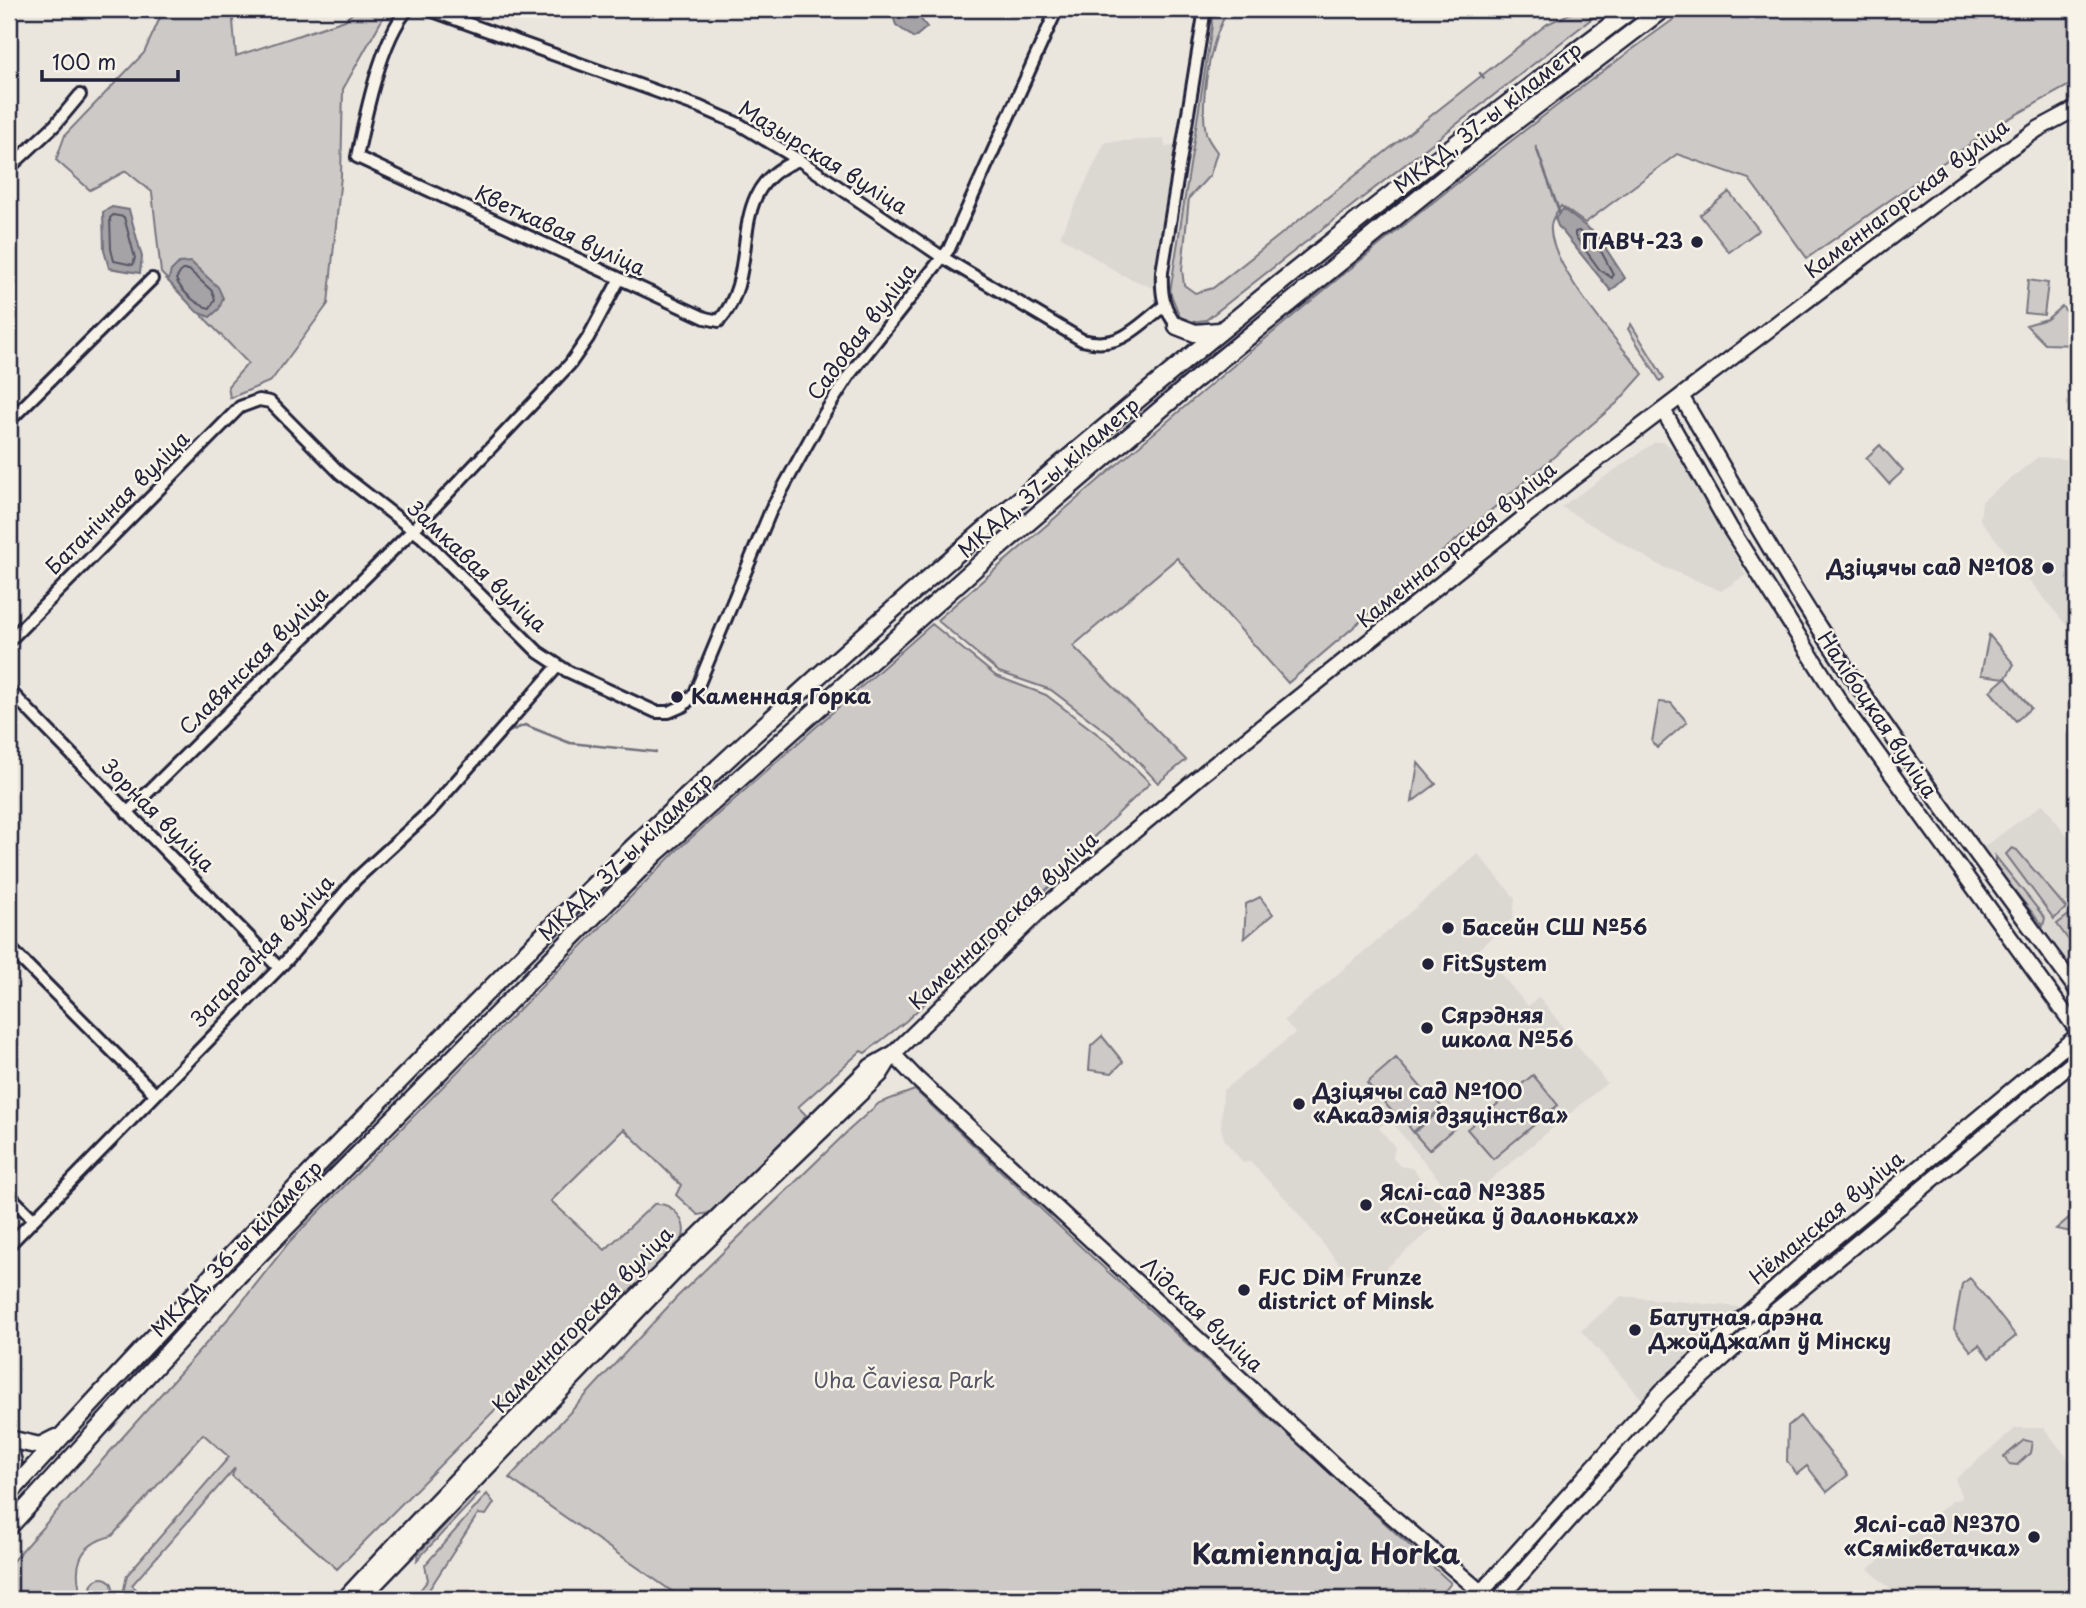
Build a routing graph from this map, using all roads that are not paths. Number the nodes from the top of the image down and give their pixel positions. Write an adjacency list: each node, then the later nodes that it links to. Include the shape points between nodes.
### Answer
1 (408, 9): 13 (street, Кветкавая вуліца, via 398,19 375,84 357,157)
2 (427, 9): 9 (street, Мазырская вуліца, via 700,107)
3 (1205, 9): 14 (street, via 1162,272)
4 (1632, 9): 16 (highway, МКАД, 37-ы кіламетр, via 1468,132)
5 (1052, 12): 11 (street, Садовая вуліца, via 959,229)
6 (1657, 13): 32 (highway, МКАД, 37-ы кіламетр, via 1486,144 1195,380 982,562 656,853)
7 (80, 95): 10 (street)
8 (2077, 108): 18 (main road, Каменнагорская вуліца, via 1984,166)
9 (799, 160): 11 (street, Мазырская вуліца); 13 (street, Кветкавая вуліца, via 767,176 757,193 747,224 737,292 719,321)
10 (9, 168)
11 (942, 257): 14 (street, Мазырская вуліца, via 1082,340 1119,341); 26 (street, Садовая вуліца, via 850,373 821,419 771,510 716,648)
12 (152, 279): 21 (street)
13 (619, 280): 22 (street, Славянская вуліца, via 570,364)
14 (1164, 306): 15 (street)
15 (1177, 326): 16 (highway, via 1195,332); 17 (highway, via 1184,343)
16 (1219, 331): 17 (highway, МКАД, 37-ы кіламетр)
17 (1180, 363): 31 (highway, МКАД, 37-ы кіламетр, via 715,771)
18 (1681, 396): 20 (main road, Каменнагорская вуліца); 30 (main road, Налібоцкая вуліца, via 1822,632)
19 (264, 401): 22 (street, Замкавая вуліца); 23 (street, Батанічная вуліца, via 240,407)
20 (1663, 410): 33 (main road, Налібоцкая вуліца, via 1730,528 1842,705); 35 (main road, Каменнагорская вуліца, via 1101,858 1043,908)
21 (9, 421)
22 (410, 533): 24 (street, Замкавая вуліца, via 519,636); 27 (street, Славянская вуліца)
23 (9, 641)
24 (558, 666): 26 (street, Замкавая вуліца, via 656,712); 29 (street, Загарадная вуліца, via 430,811 356,879)
25 (9, 690): 27 (street, Зорная вуліца)
26 (684, 706)
27 (127, 813): 29 (street, Зорная вуліца)
28 (9, 947): 37 (street)
29 (279, 968): 37 (street, Загарадная вуліца)
30 (2077, 990)
31 (488, 991): 43 (highway, МКАД, 36-ы кіламетр)
32 (503, 1006): 48 (highway, МКАД, 36-ы кіламетр, via 232,1282)
33 (2077, 1030)
34 (2077, 1036): 41 (main road, Нёманская вуліца, via 1797,1269)
35 (894, 1054): 49 (main road, Лідская вуліца); 50 (main road, Каменнагорская вуліца, via 871,1066 701,1230); 51 (main road, Каменнагорская вуліца, via 880,1075 677,1270)
36 (2077, 1059): 42 (main road, Нёманская вуліца)
37 (154, 1093): 39 (street, Загарадная вуліца)
38 (9, 1195): 39 (street)
39 (32, 1218): 40 (street, Загарадная вуліца)
40 (9, 1245)
41 (1718, 1341): 42 (main road); 49 (main road, Нёманская вуліца, via 1662,1391)
42 (1727, 1354): 52 (main road, Нёманская вуліца, via 1636,1443)
43 (61, 1436): 44 (highway, via 40,1446); 47 (highway, МКАД, 36-ы кіламетр)
44 (9, 1439)
45 (9, 1447): 46 (highway, via 13,1462)
46 (9, 1484)
47 (9, 1494)
48 (9, 1527)
49 (1481, 1597)
50 (344, 1599)
51 (361, 1599)
52 (1499, 1599)

